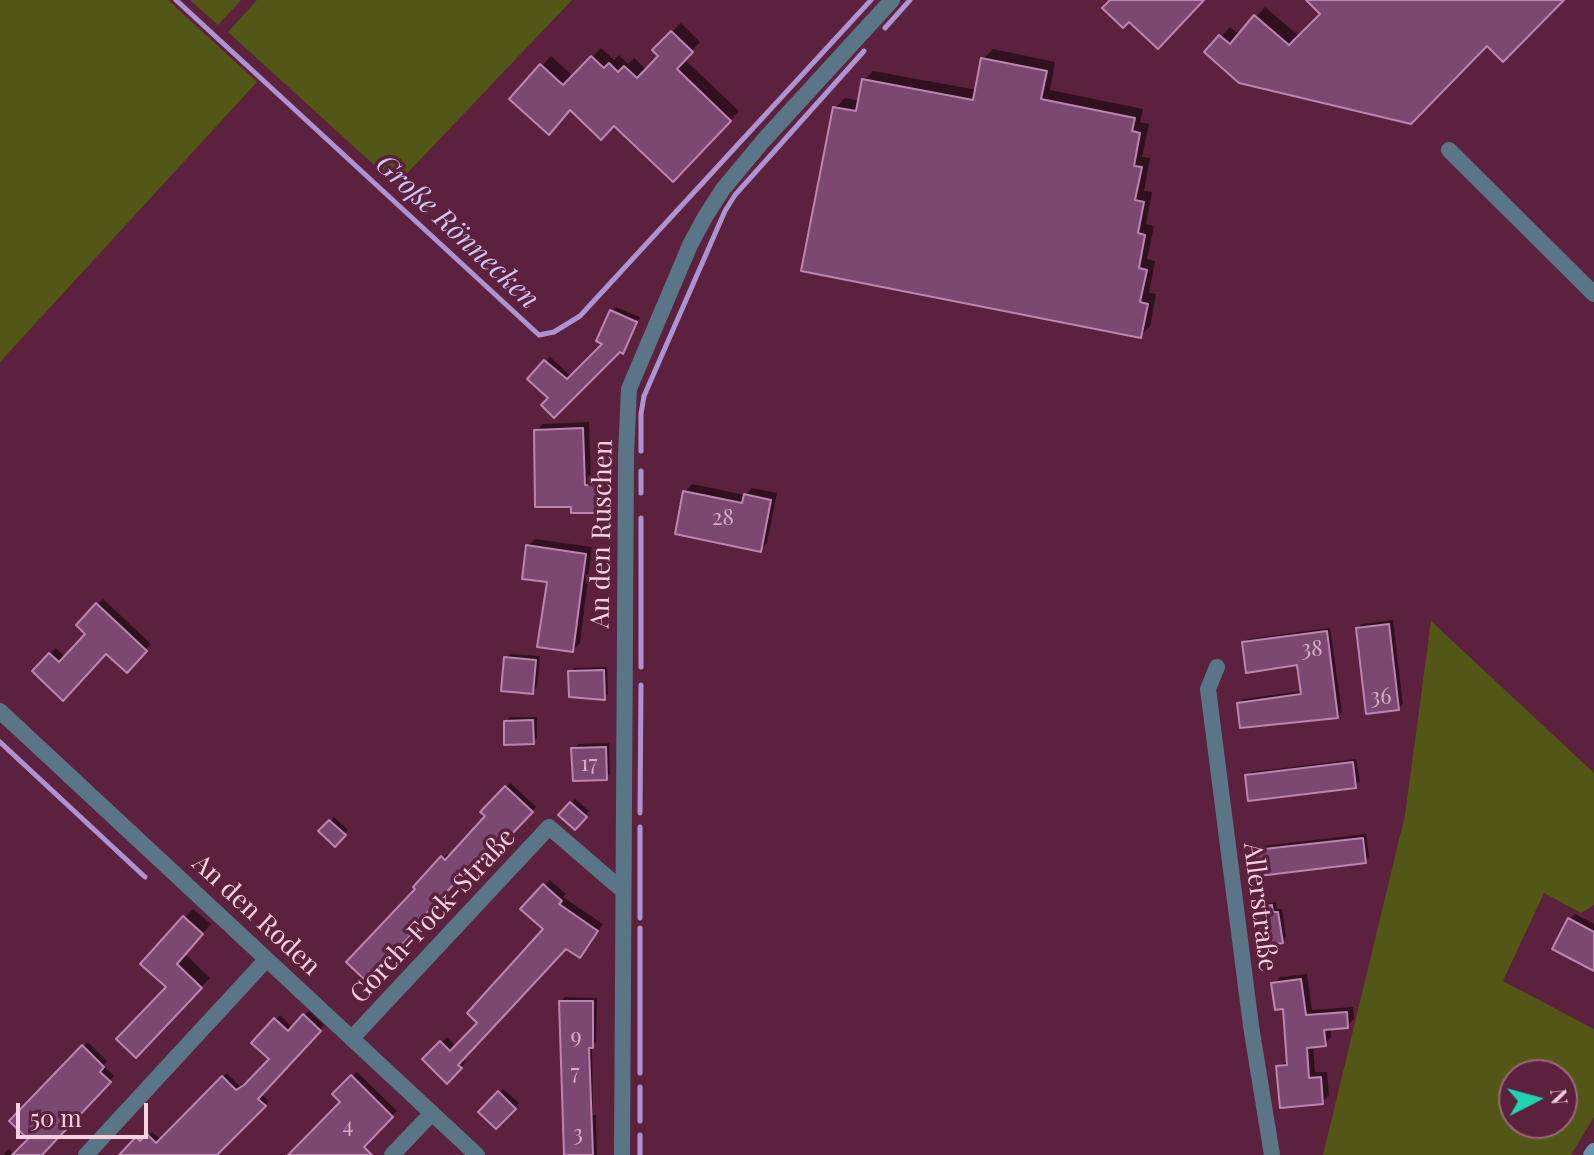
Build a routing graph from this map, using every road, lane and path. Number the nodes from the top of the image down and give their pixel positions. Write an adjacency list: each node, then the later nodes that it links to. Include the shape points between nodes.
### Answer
1 (892, 0): 6 (street, An den Ruschen, via 723,189 690,245 629,389)
2 (1449, 150): 3 (street)
3 (1594, 294)
4 (1217, 667): 14 (street, Allerstraße, via 1208,689)
5 (0, 711): 7 (street, An den Roden)
6 (621, 889): 8 (street, Gorch-Fock-Straße, via 549,827); 13 (street, An den Ruschen)
7 (266, 960): 8 (street, An den Roden); 10 (street)
8 (352, 1038): 9 (street, An den Roden)
9 (432, 1113): 11 (street); 12 (street, An den Roden)
10 (86, 1155)
11 (392, 1155)
12 (477, 1155)
13 (622, 1155)
14 (1272, 1155)

